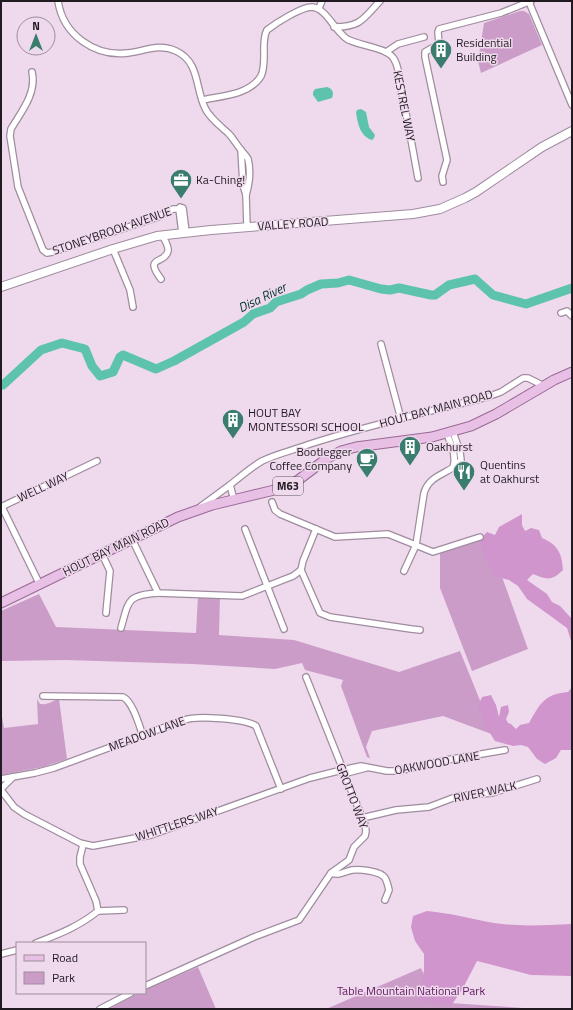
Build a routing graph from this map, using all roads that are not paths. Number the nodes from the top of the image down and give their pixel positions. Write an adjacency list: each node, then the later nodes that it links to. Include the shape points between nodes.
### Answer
1 (58, 1): 10 (street, via 60,12 68,27 77,37 97,50 124,54 158,47 180,53 194,69)
2 (322, 1): 5 (street)
3 (380, 1): 6 (street, via 357,24)
4 (530, 1): 11 (street); 14 (street, via 500,13 439,29 439,45 426,51 447,160 442,176)
5 (319, 8): 6 (street); 10 (street, via 304,8 267,30 264,38 263,71 252,86 242,91)
6 (334, 27): 8 (street, via 349,40)
7 (424, 36): 8 (street, via 398,44)
8 (386, 52): 13 (street, KESTREL WAY, via 396,64)
9 (32, 72): 16 (street, STONEYBROOK AVENUE, via 32,89 11,129 10,136 18,187 43,250 47,253 53,252 158,218 173,209 179,209)
10 (202, 100): 15 (street, via 208,114 231,136 241,150)
11 (572, 105)
12 (572, 131): 15 (street, VALLEY ROAD, via 536,151 476,192 440,209 391,217)
13 (418, 178)
14 (443, 182)
15 (247, 227): 16 (street, VALLEY ROAD)
16 (184, 232): 17 (street, VALLEY ROAD)
17 (162, 235): 18 (street, VALLEY ROAD); 19 (street, via 168,251 154,265)
18 (113, 249): 20 (street, VALLEY ROAD); 21 (street, via 130,290)
19 (161, 279)
20 (1, 287)
21 (133, 307)
22 (561, 314): 23 (street, via 567,311)
23 (572, 316)
24 (381, 344): 27 (street)
25 (572, 372): 26 (main road, HOUT BAY MAIN ROAD / M63)
26 (544, 386): 27 (street, HOUT BAY MAIN ROAD, via 523,378 492,395); 28 (main road, HOUT BAY MAIN ROAD / M63, via 485,420)
27 (401, 419): 30 (street, HOUT BAY MAIN ROAD, via 320,441 263,461)
28 (450, 433): 31 (main road, HOUT BAY MAIN ROAD / M63, via 344,450 283,488); 39 (street, via 455,460 452,468 430,481 425,489)
29 (97, 461): 33 (street, WELL WAY)
30 (230, 485): 31 (street); 34 (street, HOUT BAY MAIN ROAD)
31 (234, 500): 34 (main road, HOUT BAY MAIN ROAD / M63)
32 (272, 502): 36 (street, via 280,514)
33 (2, 507): 43 (street, WELL WAY)
34 (196, 510): 38 (main road, HOUT BAY MAIN ROAD / M63)
35 (245, 529): 44 (street)
36 (316, 529): 39 (street, via 338,538 388,534); 41 (street)
37 (480, 537): 39 (street, via 435,552)
38 (132, 539): 40 (main road, HOUT BAY MAIN ROAD / M63); 45 (street)
39 (416, 545): 42 (street)
40 (102, 554): 43 (main road, HOUT BAY MAIN ROAD / M63); 47 (street, via 110,571)
41 (301, 570): 44 (street); 50 (street, via 322,614)
42 (404, 571)
43 (40, 585): 46 (main road, HOUT BAY MAIN ROAD / M63)
44 (268, 587): 45 (street, via 242,596); 49 (street)
45 (158, 593): 48 (street, via 141,595 131,600)
46 (1, 602)
47 (106, 613)
48 (121, 628)
49 (284, 629)
50 (420, 630)
51 (306, 677): 55 (street, GROTTO WAY)
52 (43, 696): 53 (street, via 123,697 131,705)
53 (143, 736): 56 (street, MEADOW LANE, via 54,768); 60 (street, MEADOW LANE, via 193,717 251,723 258,729)
54 (505, 750): 55 (street, OAKWOOD LANE, via 399,771 359,766)
55 (343, 772): 60 (street, WHITTLERS WAY, via 310,778); 61 (street, GROTTO WAY)
56 (14, 777): 57 (street, MEADOW LANE); 59 (street)
57 (1, 779)
58 (537, 779): 61 (street, RIVER WALK, via 492,793 458,796 429,807)
59 (1, 789): 62 (street, WHITTLERS WAY, via 14,807 24,814)
60 (281, 789): 62 (street, WHITTLERS WAY, via 151,835 98,846)
61 (362, 818): 63 (street, GROTTO WAY, via 366,835 354,847 349,860)
62 (83, 845): 66 (street, via 80,864)
63 (330, 873): 64 (street, via 339,875 351,870 380,873 385,878 389,890); 70 (street, GROTTO WAY, via 298,921 254,937)
64 (385, 900)
65 (124, 910): 66 (street)
66 (98, 912): 67 (street, via 82,923)
67 (38, 942)
68 (16, 950): 69 (street)
69 (1, 954)
70 (146, 986)
71 (129, 994): 72 (street)
72 (100, 1009)

